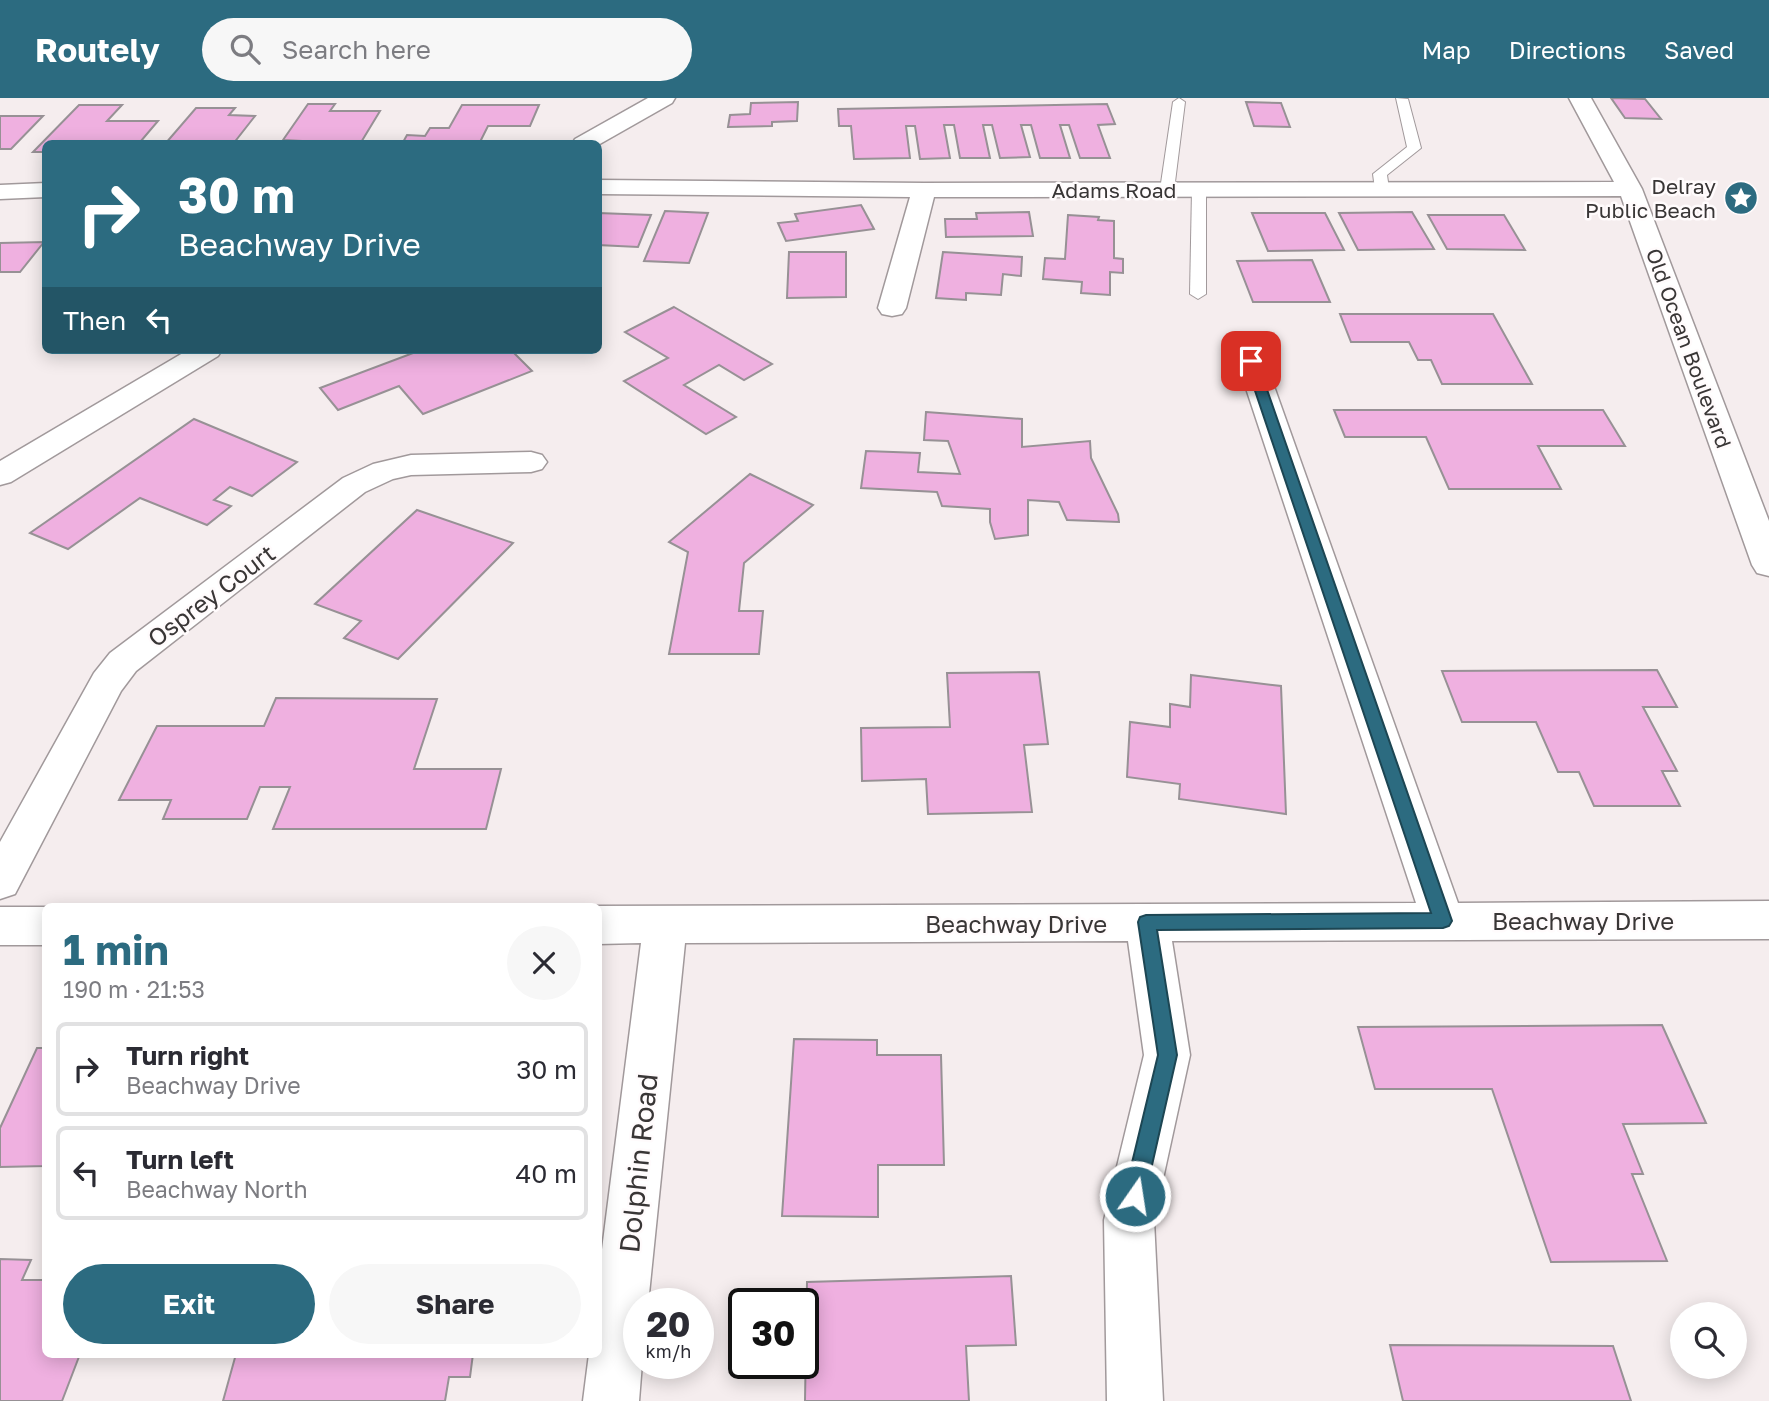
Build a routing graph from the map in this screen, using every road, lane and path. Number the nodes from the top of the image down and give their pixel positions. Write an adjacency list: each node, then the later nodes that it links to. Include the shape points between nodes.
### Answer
1 (664, 98): 5 (street)
2 (1580, 98): 7 (street, Old Ocean Boulevard)
3 (1402, 99): 10 (lane, via 1415,148 1380,174)
4 (1179, 102): 8 (lane)
5 (590, 140)
6 (602, 187): 11 (street, Adams Road)
7 (1630, 189): 10 (street, Adams Road); 20 (street, Old Ocean Boulevard)
8 (1167, 190): 9 (street, Adams Road); 11 (street, Adams Road)
9 (1199, 190): 10 (street, Adams Road); 14 (lane)
10 (1382, 190)
11 (923, 191): 15 (street)
12 (0, 192): 13 (street)
13 (41, 192)
14 (1198, 294)
15 (891, 308)
16 (201, 354): 19 (street)
17 (1251, 361): 23 (street)
18 (531, 462): 21 (street, Osprey Court, via 411,465 374,475 354,485 123,662 107,683)
19 (0, 475)
20 (1769, 565)
21 (0, 881)
22 (1769, 920): 23 (street, Beachway Drive)
23 (1443, 921): 24 (street, Beachway Drive)
24 (1146, 922): 26 (street, Beachway Drive); 30 (street, via 1167,1055 1129,1220)
25 (602, 925): 26 (street, Beachway Drive)
26 (664, 925): 29 (street, Dolphin Road)
27 (0, 926): 28 (street)
28 (42, 926)
29 (611, 1401)
30 (1135, 1401)

